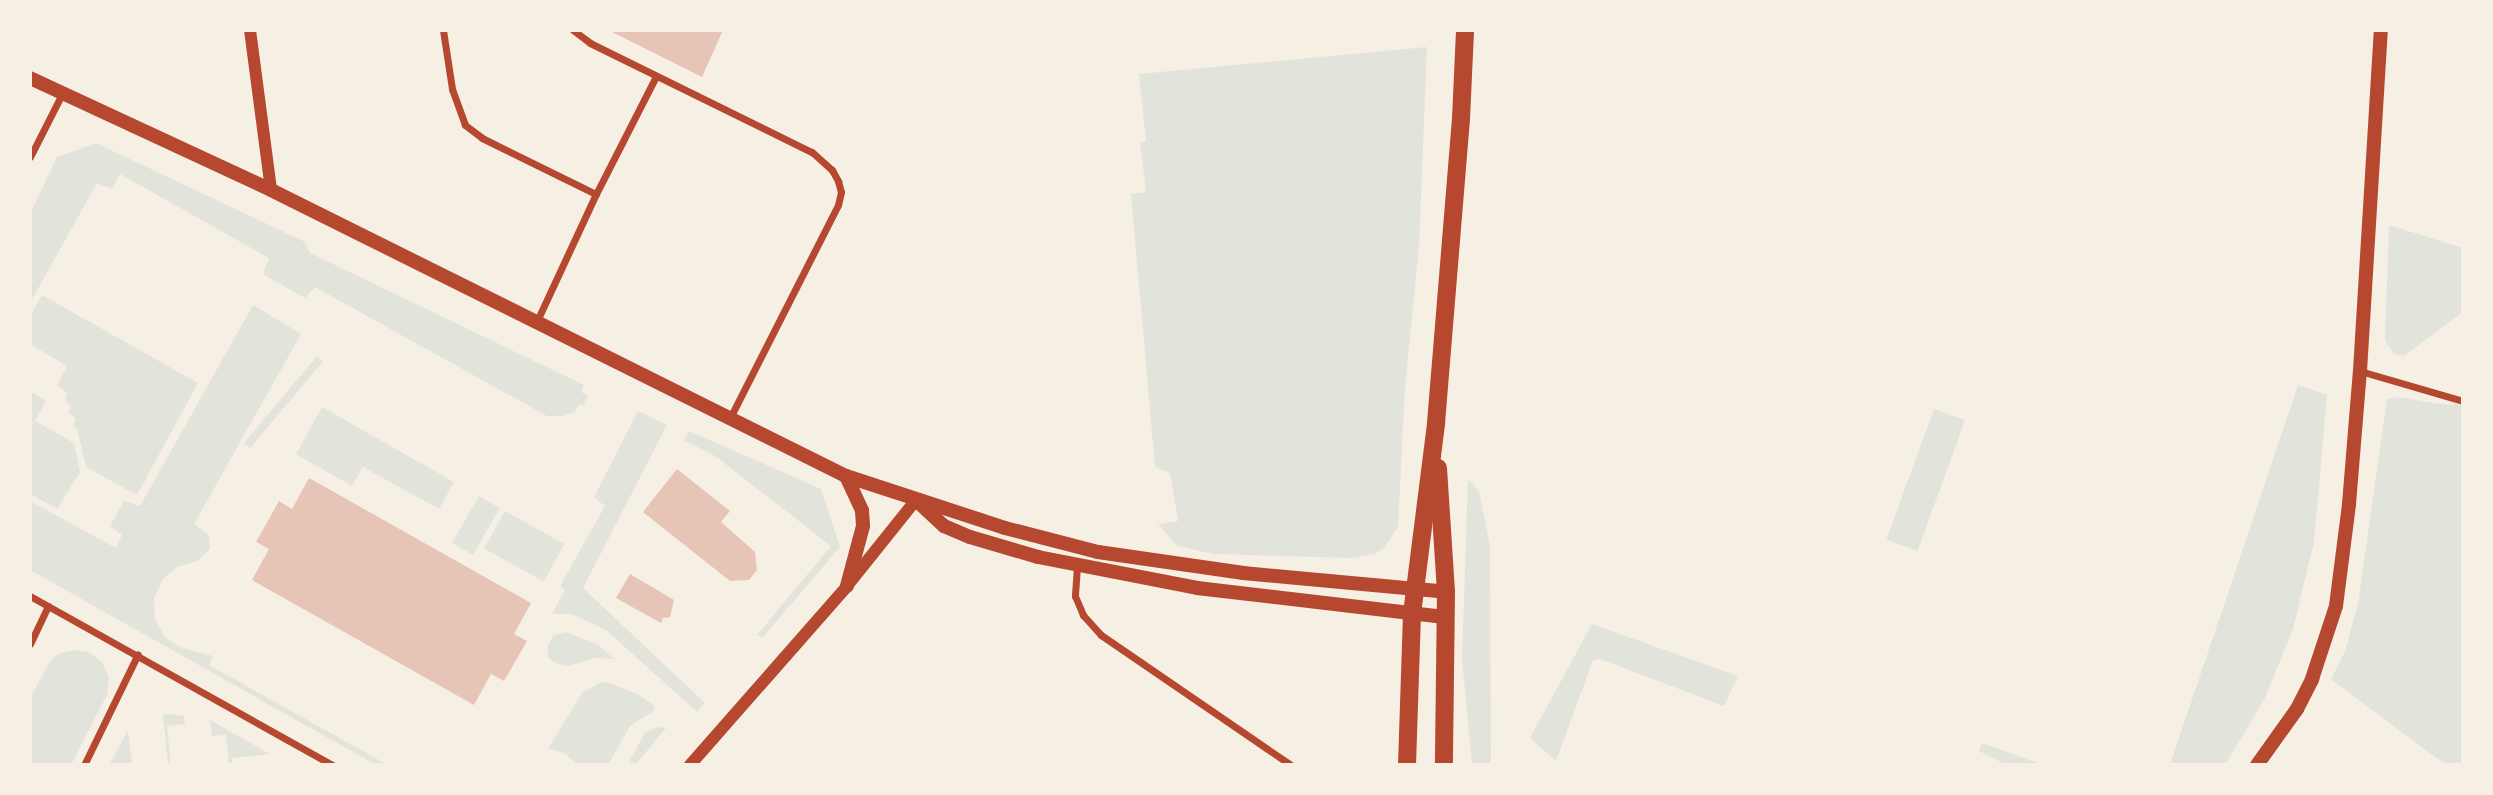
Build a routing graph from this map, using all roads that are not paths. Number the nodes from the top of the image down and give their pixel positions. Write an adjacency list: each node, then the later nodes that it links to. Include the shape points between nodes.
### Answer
1 (250, 30): 10 (street)
2 (443, 30): 11 (street, via 452,89 465,125 482,138)
3 (573, 30): 6 (street)
4 (1465, 30): 16 (main road)
5 (2381, 30): 13 (main road)
6 (656, 76): 11 (street); 15 (street, via 812,152 832,170 841,192)
7 (30, 78): 8 (main road)
8 (62, 94): 9 (street); 10 (main road)
9 (30, 157)
10 (271, 190): 12 (main road)
11 (596, 194): 12 (street)
12 (536, 323): 15 (main road)
13 (2360, 370): 14 (street); 35 (main road, via 2336,606 2312,679 2297,709)
14 (2463, 401)
15 (730, 419): 17 (main road)
16 (1436, 423): 21 (main road); 22 (main road)
17 (846, 476): 18 (main road); 20 (main road, via 862,510 863,526)
18 (916, 500): 19 (main road, via 944,526 970,537); 20 (street); 21 (main road, via 1098,552 1243,573)
19 (1077, 566): 25 (main road, via 1197,588); 32 (street, via 1074,596 1101,635)
20 (847, 586): 31 (street)
21 (1416, 588): 22 (main road); 25 (main road)
22 (1446, 592): 26 (main road)
23 (30, 596): 24 (street)
24 (48, 606): 27 (street); 28 (street)
25 (1412, 614): 26 (main road); 33 (main road)
26 (1444, 617): 34 (main road)
27 (30, 644)
28 (138, 654): 29 (street); 30 (street)
29 (84, 765)
30 (333, 765)
31 (690, 765)
32 (1291, 765)
33 (1407, 765)
34 (1444, 765)
35 (2257, 765)

